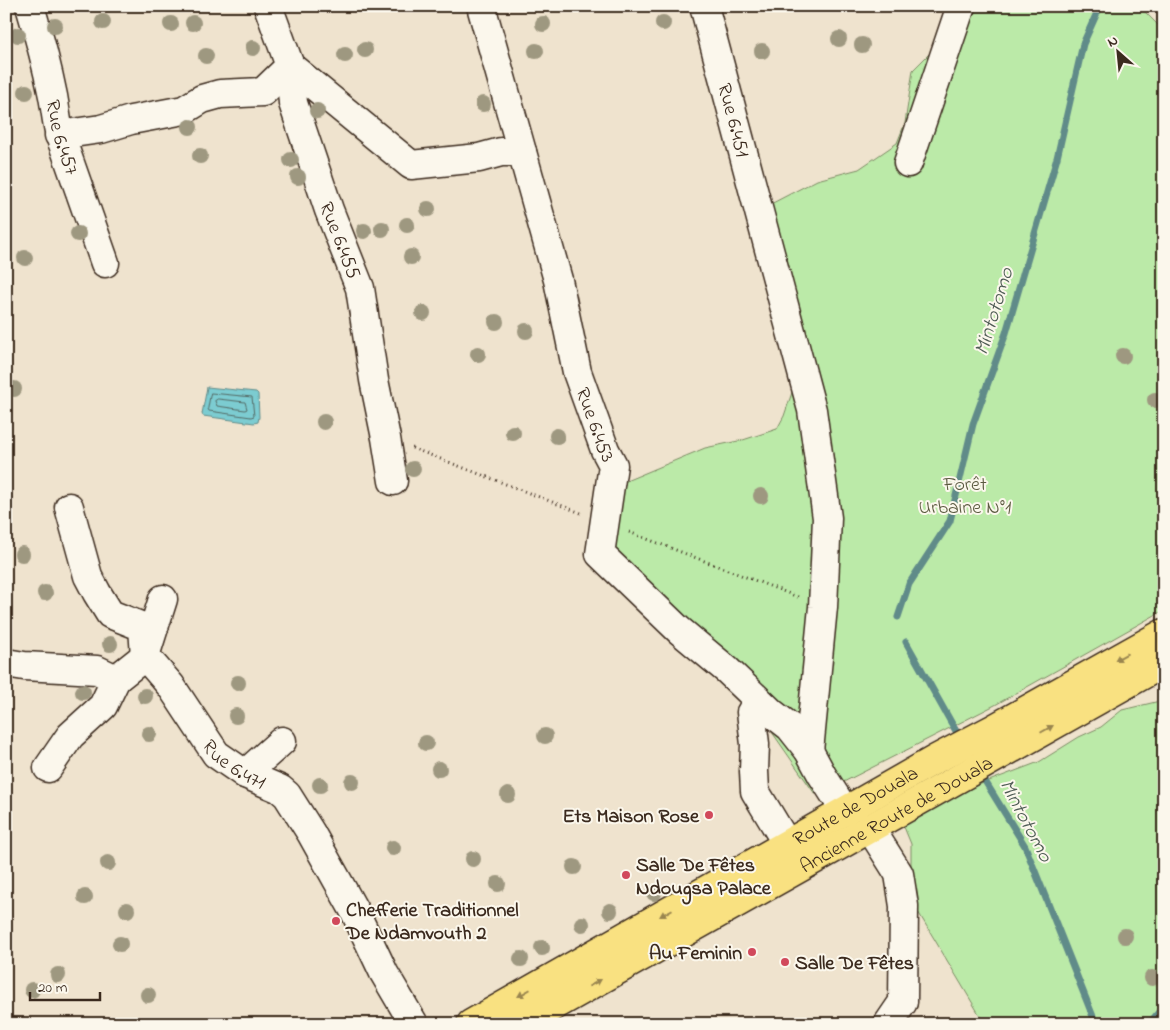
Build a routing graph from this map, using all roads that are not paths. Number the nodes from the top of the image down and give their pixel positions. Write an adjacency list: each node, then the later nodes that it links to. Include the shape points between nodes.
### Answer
1 (30, 6): 7 (street, Rue 6.457)
2 (268, 6): 6 (street, Rue 6.455)
3 (481, 6): 8 (street, Rue 6.453)
4 (704, 6): 22 (street, Rue 6.451, via 812,410 827,518 823,607)
5 (961, 6): 9 (street)
6 (290, 66): 7 (street, via 263,92 220,94 202,99 184,110); 8 (street, via 411,165); 11 (street, Rue 6.455, via 293,102 329,210 360,288)
7 (59, 135): 10 (street, Rue 6.457)
8 (522, 152): 22 (street, Rue 6.453, via 558,280 578,372 613,465 600,554 679,630 790,727)
9 (908, 163)
10 (105, 264)
11 (392, 480)
12 (69, 507): 15 (street, via 88,576 96,593 110,614 143,627)
13 (163, 599): 15 (street)
14 (1164, 633): 20 (main road, Route de Douala, one-way to 20)
15 (145, 656): 18 (street); 25 (street, Rue 6.471, via 171,686 216,754)
16 (6, 663): 18 (street, via 97,670)
17 (1164, 663): 23 (main road, Ancienne Route de Douala, one-way to 17)
18 (116, 679): 24 (street, via 102,706 70,736)
19 (751, 712): 28 (street, via 755,791)
20 (979, 736): 23 (main road); 26 (main road, Route de Douala)
21 (282, 740): 25 (street)
22 (809, 751): 26 (street, Rue 6.453)
23 (993, 760): 27 (main road, Ancienne Route de Douala)
24 (48, 768)
25 (245, 774): 29 (street, Rue 6.471, via 287,795 355,912 384,973)
26 (845, 811): 28 (main road, Route de Douala)
27 (870, 828): 31 (main road, Ancienne Route de Douala, one-way to 27); 32 (street, via 899,874 904,906 903,1002)
28 (787, 844): 30 (main road, Route de Douala, one-way to 30)
29 (414, 1024)
30 (470, 1024)
31 (522, 1024)
32 (888, 1024)

